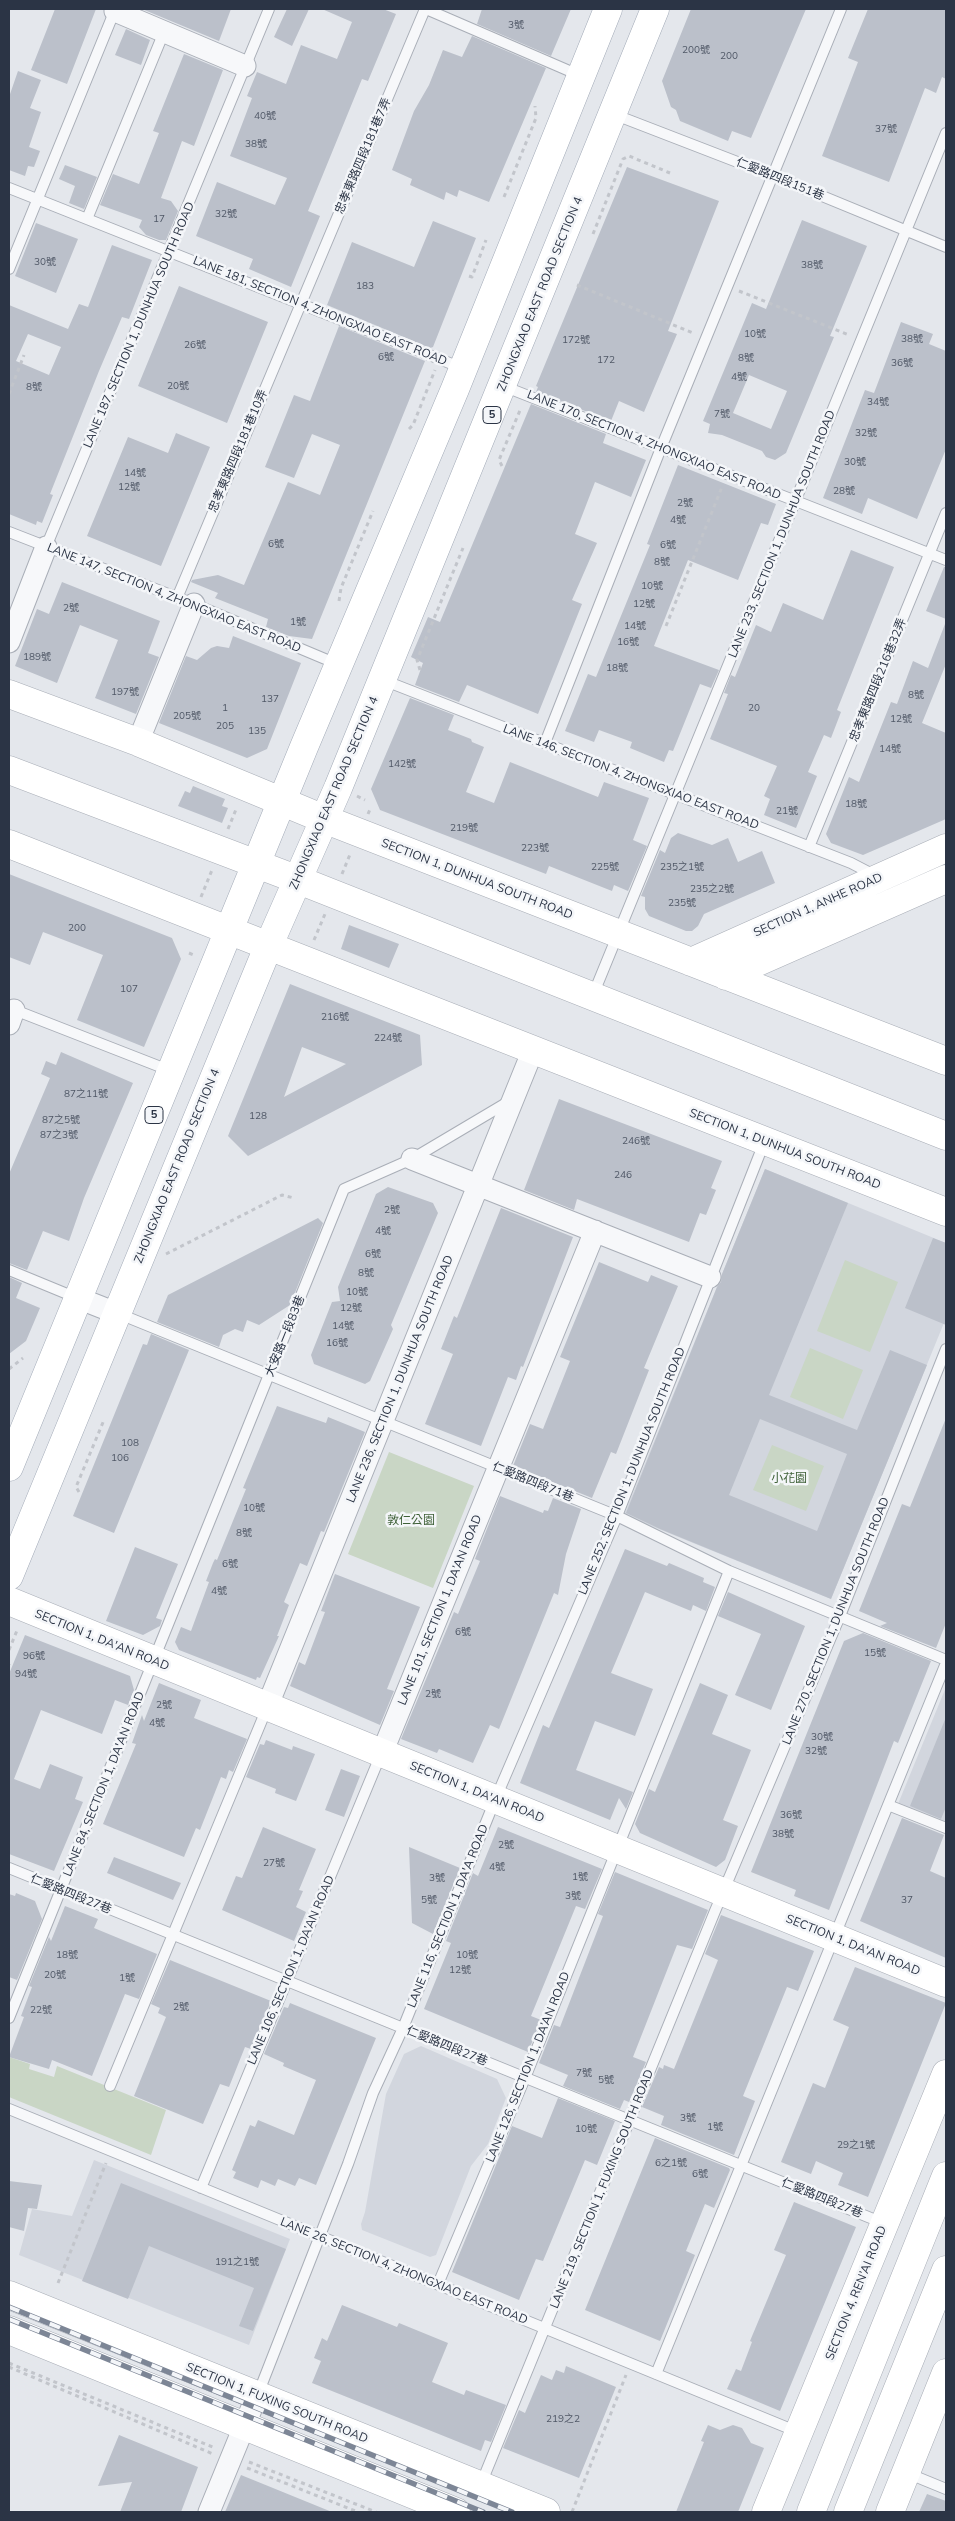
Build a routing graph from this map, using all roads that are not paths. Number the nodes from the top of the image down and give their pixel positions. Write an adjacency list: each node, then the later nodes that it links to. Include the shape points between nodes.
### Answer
1 (269, 9): 8 (lane, LANE 187, SECTION 1, DUNHUA SOUTH ROAD)
2 (426, 9): 9 (lane); 20 (lane, 忠孝東路四段181巷7弄)
3 (608, 9): 9 (main road, 5)
4 (655, 9): 10 (main road, ZHONGXIAO EAST ROAD SECTION 4 / 5)
5 (841, 9): 12 (lane)
6 (115, 10): 7 (street); 14 (lane)
7 (164, 32): 8 (street); 15 (lane)
8 (245, 66): 18 (lane, LANE 187, SECTION 1, DUNHUA SOUTH ROAD)
9 (582, 76): 21 (main road, 5)
10 (612, 114): 12 (lane, 仁愛路四段151巷); 22 (main road, ZHONGXIAO EAST ROAD SECTION 4 / 5)
11 (946, 133): 16 (lane, LANE 233, SECTION 1, DUNHUA SOUTH ROAD)
12 (772, 175): 16 (lane, 仁愛路四段151巷); 23 (lane)
13 (9, 188): 14 (lane, LANE 181, SECTION 4, ZHONGXIAO EAST ROAD)
14 (38, 199): 15 (lane, LANE 181, SECTION 4, ZHONGXIAO EAST ROAD); 19 (lane)
15 (87, 219): 18 (lane, LANE 181, SECTION 4, ZHONGXIAO EAST ROAD)
16 (906, 231): 17 (lane, 仁愛路四段151巷); 24 (lane, LANE 233, SECTION 1, DUNHUA SOUTH ROAD)
17 (946, 247)
18 (170, 251): 20 (lane, LANE 181, SECTION 4, ZHONGXIAO EAST ROAD); 27 (lane, LANE 187, SECTION 1, DUNHUA SOUTH ROAD)
19 (9, 270)
20 (300, 304): 21 (lane, LANE 181, SECTION 4, ZHONGXIAO EAST ROAD); 30 (lane, 忠孝東路四段181巷10弄)
21 (450, 367): 32 (main road, 5)
22 (502, 385): 23 (lane, LANE 170, SECTION 4, ZHONGXIAO EAST ROAD); 33 (main road, ZHONGXIAO EAST ROAD SECTION 4 / 5)
23 (661, 448): 24 (lane, LANE 170, SECTION 4, ZHONGXIAO EAST ROAD); 36 (lane)
24 (796, 501): 28 (lane, LANE 170, SECTION 4, ZHONGXIAO EAST ROAD); 38 (lane, LANE 233, SECTION 1, DUNHUA SOUTH ROAD)
25 (946, 513): 28 (lane, 忠孝東路四段216巷32弄)
26 (9, 532): 27 (lane, LANE 147, SECTION 4, ZHONGXIAO EAST ROAD)
27 (46, 547): 30 (lane, LANE 147, SECTION 4, ZHONGXIAO EAST ROAD); 31 (street, LANE 187, SECTION 1, DUNHUA SOUTH ROAD)
28 (930, 554): 29 (lane, LANE 170, SECTION 4, ZHONGXIAO EAST ROAD); 42 (lane, 忠孝東路四段216巷32弄)
29 (946, 560)
30 (185, 601): 32 (lane, LANE 147, SECTION 4, ZHONGXIAO EAST ROAD); 35 (street)
31 (9, 642)
32 (340, 665): 39 (main road, 5)
33 (382, 680): 36 (lane, LANE 146, SECTION 4, ZHONGXIAO EAST ROAD); 40 (main road, ZHONGXIAO EAST ROAD SECTION 4 / 5)
34 (9, 694): 35 (main road, SECTION 1, DUNHUA SOUTH ROAD)
35 (138, 742): 39 (main road, SECTION 1, DUNHUA SOUTH ROAD)
36 (545, 743): 38 (lane, LANE 146, SECTION 4, ZHONGXIAO EAST ROAD)
37 (9, 770): 44 (main road)
38 (676, 793): 42 (lane, LANE 146, SECTION 4, ZHONGXIAO EAST ROAD); 49 (lane, LANE 233, SECTION 1, DUNHUA SOUTH ROAD)
39 (283, 802): 40 (main road, SECTION 1, DUNHUA SOUTH ROAD); 44 (main road, 5)
40 (324, 819): 46 (main road, ZHONGXIAO EAST ROAD SECTION 4 / 5); 49 (main road, SECTION 1, DUNHUA SOUTH ROAD)
41 (9, 844): 48 (main road, SECTION 1, DUNHUA SOUTH ROAD)
42 (809, 847): 45 (lane, LANE 146, SECTION 4, ZHONGXIAO EAST ROAD)
43 (946, 848): 45 (main road, SECTION 1, ANHE ROAD)
44 (256, 864): 46 (main road); 48 (main road, 5)
45 (880, 877): 51 (main road, SECTION 1, ANHE ROAD)
46 (296, 879): 50 (main road, ZHONGXIAO EAST ROAD SECTION 4 / 5); 53 (main road)
47 (946, 879): 52 (main road)
48 (228, 931): 50 (main road, SECTION 1, DUNHUA SOUTH ROAD); 57 (main road, 5)
49 (618, 934): 51 (main road, SECTION 1, DUNHUA SOUTH ROAD); 53 (lane, LANE 233, SECTION 1, DUNHUA SOUTH ROAD)
50 (268, 947): 55 (main road, SECTION 1, DUNHUA SOUTH ROAD); 68 (main road, ZHONGXIAO EAST ROAD SECTION 4 / 5)
51 (691, 962): 52 (main road, SECTION 1, DUNHUA SOUTH ROAD)
52 (726, 976): 56 (main road, SECTION 1, DUNHUA SOUTH ROAD)
53 (593, 996): 59 (main road)
54 (11, 1014): 57 (lane)
55 (533, 1050): 58 (street, LANE 236, SECTION 1, DUNHUA SOUTH ROAD); 60 (main road, SECTION 1, DUNHUA SOUTH ROAD)
56 (946, 1061)
57 (172, 1071): 67 (main road, 5)
58 (513, 1099): 61 (lane, 大安路一段83巷); 62 (street, LANE 236, SECTION 1, DUNHUA SOUTH ROAD)
59 (946, 1136)
60 (765, 1141): 63 (main road, SECTION 1, DUNHUA SOUTH ROAD); 66 (lane, LANE 252, SECTION 1, DUNHUA SOUTH ROAD)
61 (412, 1159): 62 (street); 70 (lane, 大安路一段83巷, via 344,1189)
62 (478, 1185): 64 (street); 72 (street, LANE 236, SECTION 1, DUNHUA SOUTH ROAD)
63 (946, 1212)
64 (595, 1231): 66 (street); 74 (street, LANE 101, SECTION 1, DA’AN ROAD)
65 (9, 1270): 67 (lane)
66 (710, 1276): 75 (lane, LANE 252, SECTION 1, DUNHUA SOUTH ROAD)
67 (78, 1298): 68 (street); 73 (main road, 5)
68 (116, 1313): 70 (lane, 仁愛路四段71巷); 77 (main road, ZHONGXIAO EAST ROAD SECTION 4 / 5)
69 (946, 1349): 71 (lane, LANE 270, SECTION 1, DUNHUA SOUTH ROAD)
70 (270, 1375): 72 (lane, 仁愛路四段71巷); 80 (lane, 大安路一段83巷)
71 (942, 1375): 79 (lane, LANE 270, SECTION 1, DUNHUA SOUTH ROAD)
72 (383, 1421): 74 (lane, 仁愛路四段71巷); 82 (street, LANE 236, SECTION 1, DUNHUA SOUTH ROAD)
73 (9, 1467)
74 (498, 1468): 75 (lane, 仁愛路四段71巷); 83 (street, LANE 101, SECTION 1, DA’AN ROAD)
75 (617, 1516): 76 (lane, 仁愛路四段71巷); 84 (lane, LANE 252, SECTION 1, DUNHUA SOUTH ROAD)
76 (729, 1571): 79 (lane, 仁愛路四段71巷); 87 (lane, LANE 126, SECTION 1, DA’AN ROAD)
77 (9, 1576)
78 (9, 1601): 80 (main road, SECTION 1, DA'AN ROAD)
79 (840, 1616): 81 (lane, 仁愛路四段71巷); 90 (lane, LANE 270, SECTION 1, DUNHUA SOUTH ROAD)
80 (154, 1661): 82 (main road, SECTION 1, DA'AN ROAD); 89 (lane, LANE 84, SECTION 1, DA'AN ROAD)
81 (946, 1662): 85 (lane)
82 (267, 1707): 83 (main road, SECTION 1, DA'AN ROAD); 91 (lane)
83 (382, 1753): 84 (main road, SECTION 1, DA'AN ROAD); 93 (lane, LANE 106, SECTION 1, DA’AN ROAD)
84 (495, 1800): 87 (main road, SECTION 1, DA'AN ROAD); 96 (lane, LANE 116, SECTION 1, DA'A ROAD)
85 (888, 1805): 86 (lane); 92 (lane)
86 (946, 1828)
87 (616, 1849): 90 (main road, SECTION 1, DA'AN ROAD); 98 (lane, LANE 126, SECTION 1, DA’AN ROAD)
88 (9, 1868): 89 (lane, 仁愛路四段27巷)
89 (60, 1889): 91 (lane, 仁愛路四段27巷); 95 (lane, LANE 84, SECTION 1, DA'AN ROAD)
90 (723, 1892): 92 (main road, SECTION 1, DA'AN ROAD); 101 (lane, LANE 219, SECTION 1, FUXING SOUTH ROAD)
91 (173, 1935): 93 (lane, 仁愛路四段27巷); 99 (lane)
92 (834, 1938): 94 (main road, SECTION 1, DA'AN ROAD); 102 (lane)
93 (286, 1981): 96 (lane, 仁愛路四段27巷); 104 (lane, LANE 106, SECTION 1, DA’AN ROAD)
94 (946, 1983)
95 (9, 2018)
96 (403, 2028): 98 (lane, 仁愛路四段27巷); 106 (lane, LANE 116, SECTION 1, DA'A ROAD, via 373,2093)
97 (946, 2074): 105 (main road, SECTION 4, REN’AI ROAD)
98 (525, 2078): 101 (lane, 仁愛路四段27巷); 108 (lane, LANE 126, SECTION 1, DA’AN ROAD)
99 (110, 2086)
100 (9, 2109): 104 (lane, LANE 26, SECTION 4, ZHONGXIAO EAST ROAD)
101 (630, 2120): 102 (lane, 仁愛路四段27巷); 110 (lane, LANE 219, SECTION 1, FUXING SOUTH ROAD)
102 (743, 2166): 105 (lane, 仁愛路四段27巷); 113 (lane)
103 (946, 2176): 124 (main road)
104 (201, 2188): 106 (lane, LANE 26, SECTION 4, ZHONGXIAO EAST ROAD)
105 (885, 2224): 116 (main road, SECTION 4, REN’AI ROAD)
106 (319, 2238): 108 (lane, LANE 26, SECTION 4, ZHONGXIAO EAST ROAD); 114 (lane, LANE 116, SECTION 1, DA'A ROAD)
107 (946, 2270): 125 (main road)
108 (438, 2284): 110 (lane, LANE 26, SECTION 4, ZHONGXIAO EAST ROAD)
109 (9, 2295): 114 (main road, SECTION 1, FUXING SOUTH ROAD)
110 (545, 2328): 113 (lane, LANE 26, SECTION 4, ZHONGXIAO EAST ROAD); 118 (lane, LANE 219, SECTION 1, FUXING SOUTH ROAD)
111 (9, 2330): 115 (main road)
112 (946, 2373): 117 (main road)
113 (656, 2374): 116 (lane, LANE 26, SECTION 4, ZHONGXIAO EAST ROAD)
114 (258, 2395): 115 (street); 118 (main road, SECTION 1, FUXING SOUTH ROAD)
115 (245, 2426): 120 (street); 121 (main road)
116 (799, 2432): 123 (main road, SECTION 4, REN’AI ROAD)
117 (906, 2472): 119 (lane); 126 (main road)
118 (480, 2486): 122 (main road, SECTION 1, FUXING SOUTH ROAD)
119 (946, 2488)
120 (209, 2512)
121 (456, 2512)
122 (546, 2512)
123 (766, 2512)
124 (811, 2512)
125 (848, 2512)
126 (890, 2512)

